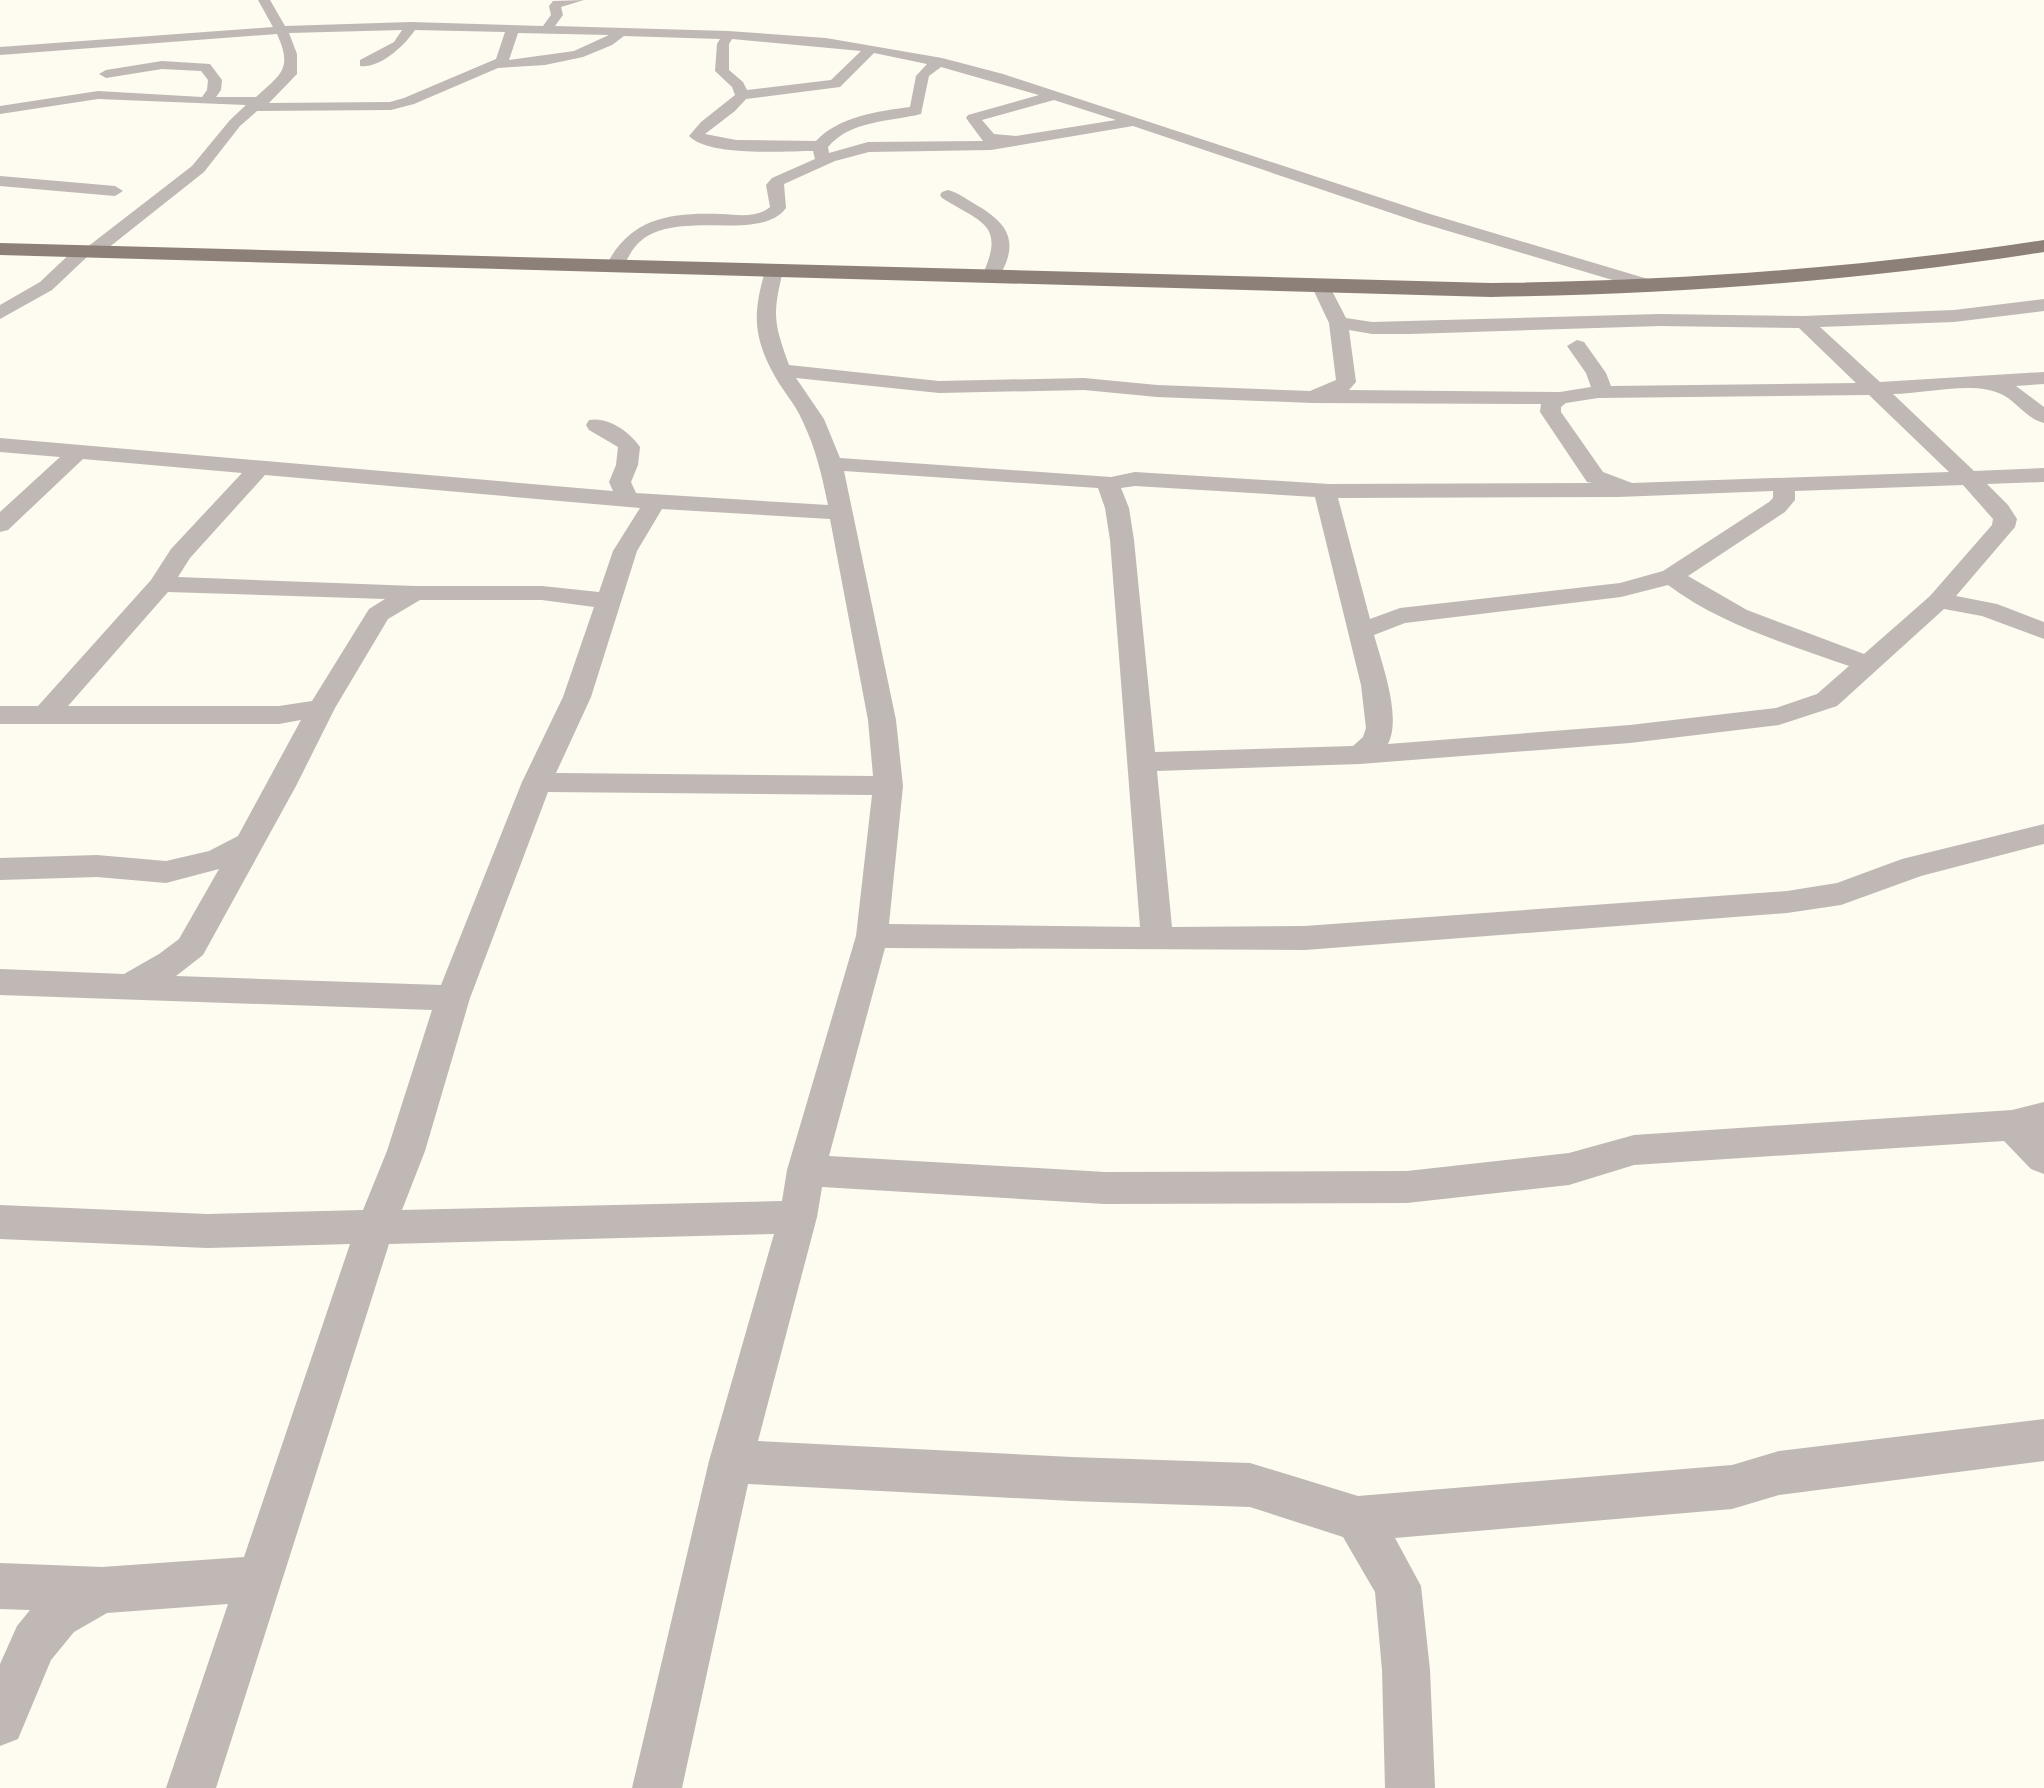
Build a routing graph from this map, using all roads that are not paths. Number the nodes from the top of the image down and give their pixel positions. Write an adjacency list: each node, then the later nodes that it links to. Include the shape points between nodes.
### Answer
1 (264, 0): 6 (street)
2 (578, 0): 5 (street, via 557,4 557,15)
3 (411, 26): 4 (street); 6 (street); 12 (street, via 399,45)
4 (514, 28): 5 (street); 13 (street)
5 (547, 29): 7 (street)
6 (282, 32): 10 (street); 19 (street, via 292,52 290,74)
7 (622, 32): 8 (street); 13 (street, via 597,49)
8 (727, 35): 9 (street); 16 (street, via 722,71)
9 (871, 49): 11 (street); 16 (street, via 835,84)
10 (7, 50): 14 (street)
11 (942, 62): 17 (street); 23 (street, via 922,76 916,111 879,115 831,134)
12 (365, 63)
13 (498, 64): 19 (street, via 391,106)
14 (0, 66)
15 (106, 74): 18 (street, via 148,66 205,66 215,80)
16 (742, 95): 23 (street, via 733,108 695,136 705,141)
17 (1052, 96): 21 (street); 22 (street, via 973,118 989,138)
18 (206, 101): 19 (street); 20 (street, via 98,94)
19 (259, 104): 29 (street, via 235,123 198,169)
20 (0, 110)
21 (1137, 121): 22 (street); 33 (street, via 1424,218)
22 (1019, 140): 23 (street, via 978,146 868,147)
23 (822, 154): 30 (street, via 774,185 778,208 770,216 694,219 645,231 630,243)
24 (0, 181): 25 (street)
25 (115, 191)
26 (948, 195): 32 (street, via 994,225 1002,239 1002,256)
27 (2044, 246): 33 (main road, via 1874,271)
28 (0, 249): 29 (main road)
29 (87, 252): 30 (main road); 36 (street, via 47,286)
30 (615, 266): 31 (main road)
31 (774, 271): 32 (main road); 40 (street, via 765,324)
32 (991, 276): 34 (main road)
33 (1652, 286): 34 (main road, via 1492,290)
34 (1321, 287): 38 (street)
35 (2044, 305): 37 (street, via 1954,316)
36 (0, 313)
37 (1804, 322): 38 (street, via 1660,320 1410,328); 43 (street)
38 (1339, 323): 45 (street, via 1346,382)
39 (1577, 346): 44 (street, via 1602,384)
40 (781, 370): 45 (street, via 939,387 1084,384); 51 (street, via 813,419)
41 (2044, 378): 42 (street)
42 (1984, 381): 43 (street); 47 (street, via 2011,391)
43 (1871, 388): 44 (street); 54 (street)
44 (1598, 392): 46 (street)
45 (1311, 397): 46 (street)
46 (1560, 398): 57 (street, via 1551,404 1550,412 1595,477)
47 (2044, 417)
48 (597, 425): 59 (street, via 629,447 620,482)
49 (0, 444): 50 (street)
50 (78, 452): 52 (street); 61 (street)
51 (831, 464): 55 (street); 60 (street)
52 (261, 466): 59 (street); 63 (street, via 180,554)
53 (2044, 475): 54 (street)
54 (1968, 477): 56 (street); 64 (street, via 2005,519)
55 (1108, 484): 58 (street, via 1166,479); 74 (street, via 1122,540)
56 (1779, 484): 57 (street); 62 (street, via 1785,492 1777,507)
57 (1634, 489): 58 (street)
58 (1318, 497): 68 (street)
59 (641, 500): 60 (street); 65 (street)
60 (841, 513): 76 (street, via 882,720)
61 (0, 525)
62 (1672, 576): 68 (street, via 1621,590 1400,616); 69 (street, via 1698,595 1757,622)
63 (161, 584): 66 (street); 72 (street)
64 (1948, 591): 67 (street); 69 (street)
65 (609, 601): 66 (street, via 542,593 415,593); 75 (street, via 576,697)
66 (376, 602): 70 (street)
67 (2044, 631)
68 (1360, 632): 73 (street, via 1380,728 1376,741)
69 (1868, 664): 73 (street, via 1827,700 1779,716 1630,734)
70 (321, 708): 72 (street, via 279,715); 78 (street)
71 (0, 715): 72 (street)
72 (46, 715)
73 (1360, 754): 74 (street)
74 (1141, 762): 83 (street)
75 (537, 782): 76 (street); 88 (street)
76 (888, 786): 82 (street)
77 (2044, 834): 83 (street, via 1913,867 1841,894 1787,902 1305,938)
78 (249, 843): 79 (street); 81 (street)
79 (191, 868): 80 (street, via 166,872 97,866); 81 (street)
80 (0, 869)
81 (228, 881): 84 (street)
82 (872, 936): 83 (street); 91 (street)
83 (1157, 939)
84 (191, 947): 86 (street); 87 (street, via 195,974)
85 (0, 982): 86 (street)
86 (130, 986): 87 (street)
87 (210, 989): 88 (street)
88 (453, 999): 94 (street, via 406,1151)
89 (2028, 1121): 90 (street); 91 (street, via 1634,1150 1569,1169 1407,1187 1105,1188)
90 (2044, 1158)
91 (806, 1170): 92 (street)
92 (798, 1217): 94 (street); 96 (street)
93 (0, 1222): 94 (street, via 207,1231)
94 (375, 1228): 98 (street)
95 (2044, 1440): 97 (street, via 1779,1473 1732,1487)
96 (731, 1461): 97 (street, via 1250,1485); 103 (street)
97 (1358, 1519): 104 (street, via 1398,1586)
98 (260, 1579): 100 (street); 102 (street)
99 (0, 1586): 100 (street)
100 (102, 1590): 101 (street, via 57,1615 34,1643)
101 (0, 1721)
102 (191, 1788)
103 (657, 1788)
104 (1410, 1788)

